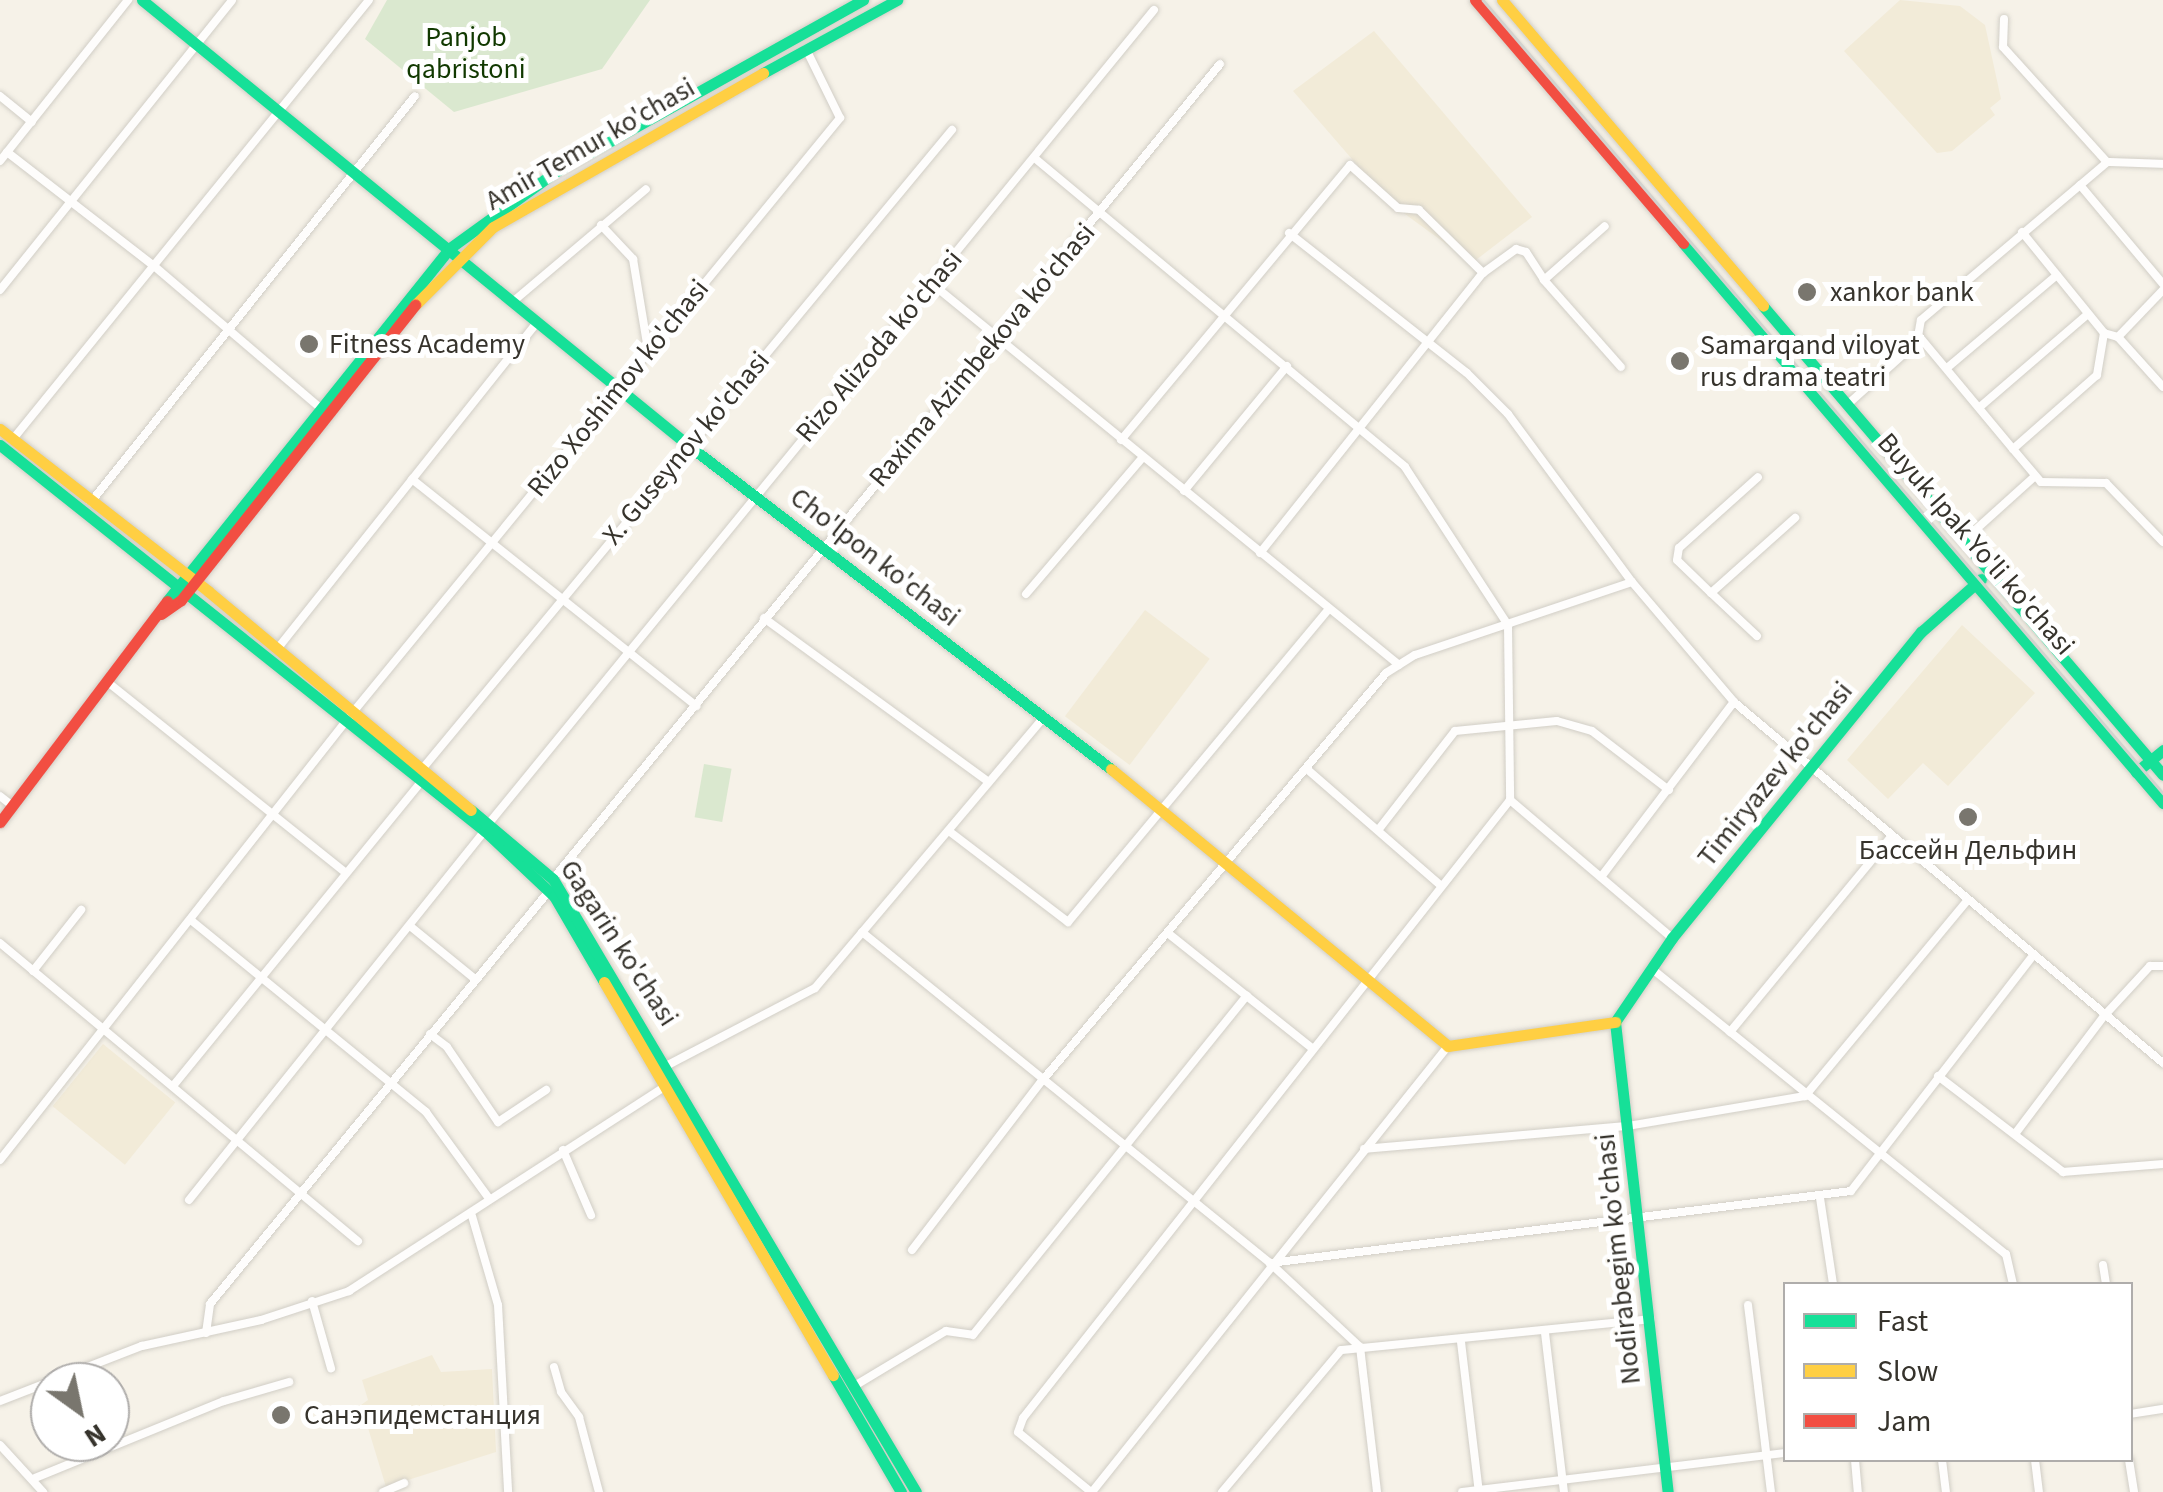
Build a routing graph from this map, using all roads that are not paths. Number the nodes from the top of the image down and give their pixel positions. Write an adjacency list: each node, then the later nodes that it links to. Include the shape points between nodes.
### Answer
1 (128, 0): 19 (street)
2 (142, 0): 11 (main road, Cho'lpon ko'chasi)
3 (232, 0): 11 (street)
4 (369, 0): 18 (street)
5 (863, 0): 14 (main road, Amir Temur ko'chasi)
6 (896, 0): 12 (main road, Amir Temur ko'chasi)
7 (1475, 0): 84 (main road, Buyuk Ipak Yo'li ko'chasi)
8 (1502, 0): 60 (main road, Buyuk Ipak Yo'li ko'chasi)
9 (1154, 10): 22 (street, Rizo Alizoda ko'chasi)
10 (2004, 19): 24 (street, via 2003,48)
11 (199, 44): 18 (main road, Cho'lpon ko'chasi); 29 (street)
12 (806, 50): 17 (main road, Amir Temur ko'chasi); 53 (street, Rizo Xoshimov ko'chasi, via 840,118)
13 (1220, 64): 30 (street, Raxima Azimbekova ko'chasi)
14 (710, 87): 17 (main road); 35 (main road, Amir Temur ko'chasi, via 554,172)
15 (0, 96): 19 (street)
16 (415, 96): 26 (street)
17 (717, 98): 35 (main road, Amir Temur ko'chasi, via 547,192)
18 (280, 110): 26 (main road, Cho'lpon ko'chasi); 36 (street)
19 (32, 122): 21 (street)
20 (952, 130): 65 (street, X. Guseynov ko'chasi)
21 (7, 152): 23 (street); 29 (street)
22 (1037, 160): 30 (street); 40 (street, Rizo Alizoda ko'chasi)
23 (0, 162)
24 (2107, 162): 25 (street); 27 (street)
25 (2163, 164)
26 (354, 171): 35 (main road, Cho'lpon ko'chasi); 47 (street)
27 (2080, 185): 33 (street); 41 (street)
28 (646, 189): 31 (street)
29 (70, 200): 36 (street); 42 (street)
30 (1101, 212): 44 (street); 50 (street, Raxima Azimbekova ko'chasi)
31 (602, 224): 43 (street); 53 (street, via 633,259)
32 (1605, 226): 39 (street)
33 (2022, 232): 38 (street); 49 (street, via 1921,320)
34 (1289, 233): 37 (street, via 1344,170 1356,166 1398,208 1419,210); 44 (street); 52 (street)
35 (456, 252): 43 (main road, Cho'lpon ko'chasi); 59 (main road, Amir Temur ko'chasi); 83 (main road, Amir Temur ko'chasi)
36 (154, 266): 47 (street); 66 (street)
37 (1483, 273): 39 (street, via 1516,249 1526,252); 52 (street)
38 (2057, 275): 45 (street); 56 (street)
39 (1544, 280): 55 (street)
40 (931, 283): 50 (street); 73 (street, Rizo Alizoda ko'chasi)
41 (2163, 287): 51 (street)
42 (0, 290)
43 (516, 299): 46 (main road, Cho'lpon ko'chasi)
44 (1222, 313): 54 (street); 64 (street)
45 (2088, 314): 48 (street); 61 (street)
46 (537, 322): 57 (main road, Cho'lpon ko'chasi); 71 (street)
47 (229, 328): 59 (street); 74 (street)
48 (2104, 333): 51 (street); 67 (street, via 2097,375)
49 (1918, 336): 56 (street); 60 (street)
50 (995, 337): 64 (street); 79 (street, Raxima Azimbekova ko'chasi)
51 (2118, 337): 58 (street)
52 (1426, 345): 62 (street); 82 (street, via 1508,414)
53 (648, 350): 57 (street, Rizo Xoshimov ko'chasi)
54 (1287, 366): 62 (street); 72 (street)
55 (1621, 367)
56 (1947, 368): 61 (street)
57 (620, 387): 65 (main road, Cho'lpon ko'chasi); 78 (street, Rizo Xoshimov ko'chasi)
58 (2163, 387)
59 (317, 406): 83 (main road, Amir Temur ko'chasi)
60 (1848, 406): 76 (main road, Buyuk Ipak Yo'li ko'chasi)
61 (1981, 406): 67 (street)
62 (1361, 428): 80 (street); 90 (street, via 1404,468)
63 (0, 429): 66 (main road, Gagarin ko'chasi)
64 (1121, 440): 68 (street)
65 (688, 445): 73 (main road, Cho'lpon ko'chasi); 87 (street, X. Guseynov ko'chasi)
66 (5, 448): 74 (main road, Gagarin ko'chasi); 83 (main road, Gagarin ko'chasi)
67 (2012, 448): 70 (street)
68 (1142, 458): 72 (street); 86 (street)
69 (1758, 477): 85 (street, via 1679,548 1677,560)
70 (2034, 477): 76 (street); 77 (street, via 2106,483)
71 (412, 479): 78 (street); 92 (street)
72 (1184, 491): 80 (street)
73 (754, 496): 79 (main road, Cho'lpon ko'chasi); 93 (street, Rizo Alizoda ko'chasi)
74 (91, 502): 83 (main road, Gagarin ko'chasi)
75 (1795, 518): 85 (street)
76 (1963, 540): 81 (main road, Buyuk Ipak Yo'li ko'chasi)
77 (2163, 542)
78 (490, 543): 87 (street); 98 (street, Rizo Xoshimov ko'chasi)
79 (820, 550): 89 (street, Raxima Azimbekova ko'chasi); 99 (main road, Cho'lpon ko'chasi)
80 (1260, 553): 88 (street)
81 (1990, 572): 84 (main road, Timiryazev ko'chasi); 102 (main road, Buyuk Ipak Yo'li ko'chasi)
82 (1632, 582): 90 (street); 96 (street)
83 (186, 583): 92 (main road, Gagarin ko'chasi); 95 (main road, Amir Temur ko'chasi); 98 (main road, Gagarin ko'chasi)
84 (1976, 583): 104 (main road, Timiryazev ko'chasi, via 1921,632); 105 (main road, Buyuk Ipak Yo'li ko'chasi)
85 (1710, 593): 91 (street)
86 (1026, 594)
87 (562, 597): 93 (street); 106 (street, X. Guseynov ko'chasi)
88 (1329, 609): 94 (street); 114 (street)
89 (764, 618): 97 (street, Raxima Azimbekova ko'chasi); 108 (street)
90 (1508, 625): 94 (street); 100 (street)
91 (1758, 636)
92 (278, 648): 98 (main road, Gagarin ko'chasi)
93 (632, 653): 97 (street); 117 (street, Rizo Alizoda ko'chasi)
94 (1398, 665): 103 (street)
95 (110, 684): 113 (main road, Amir Temur ko'chasi); 115 (street)
96 (1734, 702): 104 (street); 109 (street)
97 (696, 706): 125 (street, Raxima Azimbekova ko'chasi)
98 (351, 715): 106 (main road, Gagarin ko'chasi); 115 (street, Rizo Xoshimov ko'chasi)
99 (1044, 717): 108 (street); 114 (main road, Cho'lpon ko'chasi)
100 (1510, 727): 109 (street, via 1558,721 1592,730); 111 (street); 118 (street, via 1455,732)
101 (2163, 750): 102 (main road)
102 (2151, 760): 105 (main road); 107 (main road, Buyuk Ipak Yo'li ko'chasi)
103 (1308, 770): 118 (street); 121 (street)
104 (1810, 772): 120 (street); 132 (main road, Timiryazev ko'chasi)
105 (2136, 772): 112 (main road, Buyuk Ipak Yo'li ko'chasi)
106 (422, 774): 117 (main road, Gagarin ko'chasi); 122 (street, X. Guseynov ko'chasi)
107 (2163, 774)
108 (989, 782): 119 (street)
109 (1669, 790): 123 (street)
110 (0, 796): 113 (street)
111 (1510, 800): 123 (street); 124 (street)
112 (2163, 803)
113 (13, 806): 116 (main road, Amir Temur ko'chasi)
114 (1163, 811): 119 (street, via 1068,922); 121 (main road, Cho'lpon ko'chasi)
115 (275, 818): 122 (street); 128 (street, Rizo Xoshimov ko'chasi)
116 (0, 822)
117 (488, 826): 125 (main road, Gagarin ko'chasi); 129 (street, Rizo Alizoda ko'chasi)
118 (1379, 830): 124 (street)
119 (949, 831): 130 (street)
120 (1890, 837): 126 (street); 146 (street)
121 (1229, 862): 131 (street); 140 (main road, Cho'lpon ko'chasi)
122 (343, 871): 138 (street, X. Guseynov ko'chasi)
123 (1601, 877): 132 (street)
124 (1439, 884): 140 (street)
125 (551, 885): 139 (street, Raxima Azimbekova ko'chasi); 151 (main road, Gagarin ko'chasi)
126 (1968, 900): 134 (street); 158 (street)
127 (81, 910): 137 (street)
128 (192, 921): 138 (street); 145 (street, Rizo Xoshimov ko'chasi)
129 (410, 926): 139 (street); 144 (street, Rizo Alizoda ko'chasi)
130 (862, 932): 151 (street, via 815,988); 153 (street)
131 (1169, 934): 141 (street); 153 (street)
132 (1672, 938): 136 (main road, Timiryazev ko'chasi)
133 (0, 943): 137 (street)
134 (2032, 958): 142 (street); 152 (street)
135 (2163, 966): 142 (street, via 2150,966)
136 (1651, 968): 143 (main road, Timiryazev ko'chasi); 146 (street)
137 (32, 970): 145 (street)
138 (260, 977): 144 (street); 156 (street, X. Guseynov ko'chasi)
139 (475, 979): 147 (street, Raxima Azimbekova ko'chasi)
140 (1366, 980): 148 (main road, Cho'lpon ko'chasi); 149 (street)
141 (1247, 996): 149 (street); 162 (street)
142 (2104, 1016): 150 (street); 160 (street)
143 (1614, 1022): 148 (main road); 159 (main road, Nodirabegim ko'chasi)
144 (324, 1029): 154 (street); 161 (street, Rizo Alizoda ko'chasi)
145 (104, 1031): 156 (street); 166 (street, Rizo Xoshimov ko'chasi)
146 (1730, 1032): 158 (street)
147 (430, 1034): 154 (street, Raxima Azimbekova ko'chasi); 157 (street, via 498,1122)
148 (1448, 1046): 163 (street)
149 (1312, 1048): 172 (street)
150 (2163, 1063)
151 (662, 1068): 155 (main road, Gagarin ko'chasi)
152 (1938, 1076): 160 (street); 165 (street)
153 (1042, 1082): 162 (street); 177 (street)
154 (391, 1083): 168 (street, Raxima Azimbekova ko'chasi); 169 (street, via 426,1112)
155 (670, 1083): 164 (street); 193 (main road, Gagarin ko'chasi); 213 (main road, Gagarin ko'chasi)
156 (172, 1086): 161 (street)
157 (546, 1090)
158 (1806, 1096): 159 (street); 165 (street)
159 (1628, 1126): 163 (street); 174 (main road, Nodirabegim ko'chasi)
160 (2015, 1134): 167 (street, via 2063,1172)
161 (239, 1139): 168 (street); 171 (street, Rizo Alizoda ko'chasi)
162 (1125, 1145): 172 (street); 193 (street, via 972,1336 946,1331)
163 (1364, 1149): 178 (street)
164 (563, 1150): 169 (street); 173 (street)
165 (1880, 1154): 170 (street, via 1851,1192); 181 (street, via 2006,1254)
166 (0, 1160)
167 (2163, 1164)
168 (303, 1192): 176 (street); 186 (street, Raxima Azimbekova ko'chasi, via 210,1304)
169 (488, 1197): 175 (street)
170 (1820, 1198): 174 (street); 180 (street)
171 (189, 1200)
172 (1191, 1204): 178 (street); 215 (street, via 1018,1432)
173 (592, 1215)
174 (1639, 1215): 178 (street); 185 (main road, Nodirabegim ko'chasi)
175 (472, 1216): 183 (street, via 349,1291); 211 (street, via 498,1305)
176 (358, 1241)
177 (912, 1250)
178 (1270, 1263): 189 (street); 215 (street)
179 (2103, 1265): 182 (street)
180 (1834, 1282)
181 (2013, 1282)
182 (2106, 1282)
183 (312, 1301): 186 (street); 191 (street)
184 (1748, 1305): 199 (street)
185 (1650, 1319): 187 (street); 204 (main road, Nodirabegim ko'chasi)
186 (206, 1333): 194 (street, via 142,1346)
187 (1545, 1333): 188 (street); 206 (street)
188 (1460, 1342): 189 (street); 208 (street)
189 (1360, 1348): 216 (street, via 1330,1360); 217 (street)
190 (554, 1367): 212 (street, via 560,1392 579,1417)
191 (331, 1368)
192 (289, 1382): 205 (street, via 224,1400)
193 (856, 1385): 214 (main road, Gagarin ko'chasi)
194 (0, 1401)
195 (2163, 1410): 196 (street)
196 (2133, 1414)
197 (0, 1445): 205 (street)
198 (1783, 1453): 199 (street)
199 (1767, 1455): 204 (street); 221 (street)
200 (1855, 1462): 222 (street)
201 (1942, 1462): 223 (street)
202 (2035, 1462): 224 (street)
203 (2129, 1462): 225 (street)
204 (1666, 1468): 206 (street); 220 (main road, Nodirabegim ko'chasi)
205 (34, 1478): 209 (street)
206 (1562, 1481): 208 (street); 219 (street)
207 (404, 1483): 210 (street)
208 (1478, 1491): 218 (street)
209 (43, 1492)
210 (384, 1492)
211 (508, 1492)
212 (599, 1492)
213 (901, 1492)
214 (916, 1492)
215 (1091, 1492)
216 (1222, 1492)
217 (1377, 1492)
218 (1462, 1492)
219 (1564, 1492)
220 (1668, 1492)
221 (1771, 1492)
222 (1858, 1492)
223 (1946, 1492)
224 (2039, 1492)
225 (2134, 1492)

